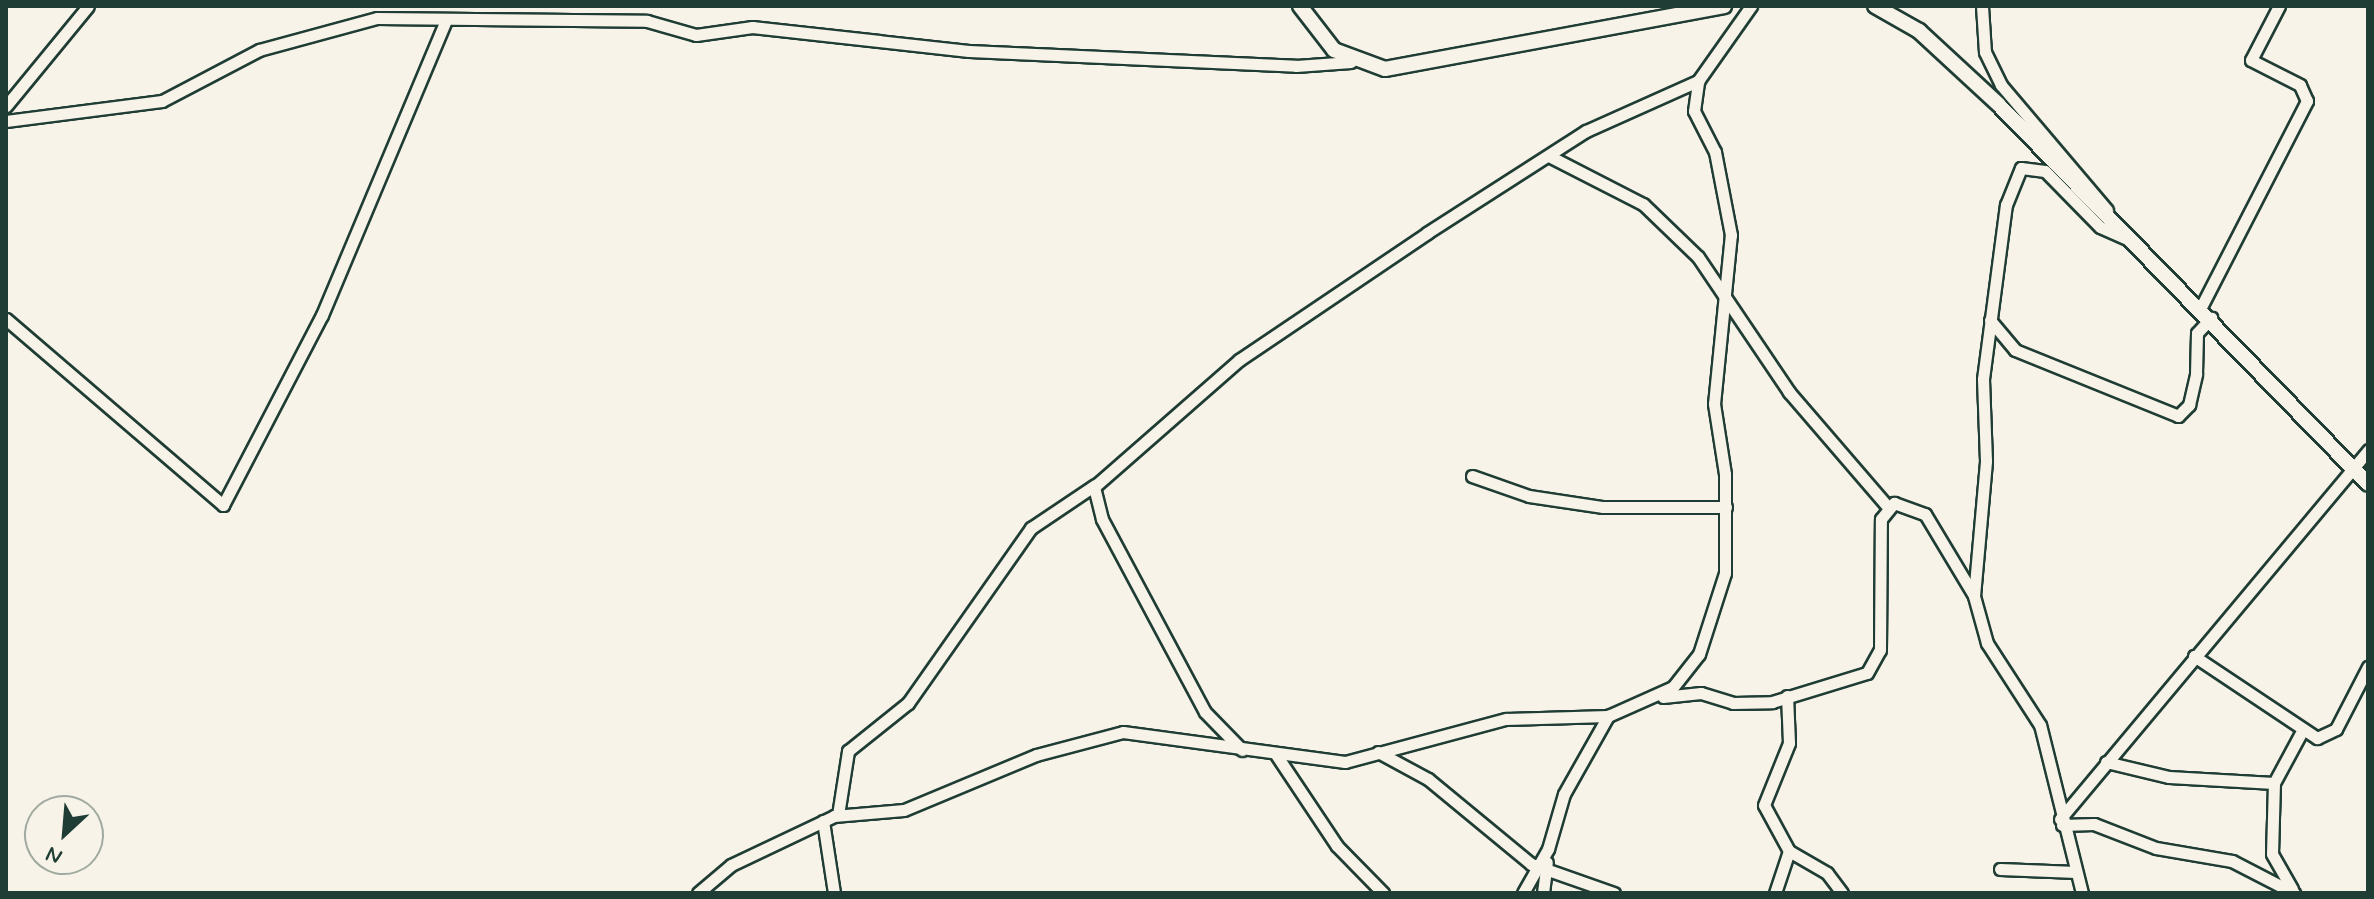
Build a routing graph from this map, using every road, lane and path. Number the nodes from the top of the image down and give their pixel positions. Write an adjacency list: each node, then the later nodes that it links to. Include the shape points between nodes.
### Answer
1 (88, 6): 11 (street)
2 (1300, 6): 9 (street, via 1322,39)
3 (1724, 6): 9 (street, via 1413,67)
4 (1751, 6): 10 (street)
5 (1875, 6): 14 (street, via 1919,31)
6 (1982, 6): 14 (street, via 1985,52 2001,85)
7 (2279, 6): 17 (street, via 2251,60 2300,85 2307,101)
8 (445, 22): 9 (street, via 505,16 612,27 647,21 696,35 752,27 969,51 1296,66); 12 (street, via 359,22 259,50 162,101); 18 (street, via 322,315 223,505)
9 (1351, 62)
10 (1698, 81): 13 (street, via 1612,117); 16 (street, via 1695,118 1715,152 1730,220)
11 (6, 106)
12 (6, 121)
13 (1549, 156): 16 (street, via 1652,210); 23 (street, via 1239,360)
14 (2110, 214): 15 (street)
15 (2138, 244): 17 (street); 19 (street, via 2100,227 2045,171 2021,168 2006,205)
16 (1725, 292): 25 (street, via 1714,404); 26 (street, via 1777,377)
17 (2206, 312): 19 (street, via 2197,333 2196,374 2178,416 2012,349); 21 (street)
18 (6, 319)
19 (1990, 320): 27 (street)
20 (2368, 450): 21 (street)
21 (2353, 468): 24 (street); 28 (street)
22 (1472, 476): 25 (street, via 1529,496 1603,507)
23 (1096, 484): 35 (street, via 1102,519 1205,712); 40 (street, via 1031,528 908,703 848,751)
24 (2368, 484)
25 (1726, 507): 32 (street, via 1725,573 1711,625 1687,672)
26 (1888, 507): 27 (street, via 1907,504 1925,514); 31 (street, via 1881,530 1877,661 1854,681)
27 (1974, 596): 42 (street, via 1987,643 2040,725)
28 (2194, 656): 34 (street); 38 (street)
29 (2368, 667): 30 (street)
30 (2362, 692): 34 (street, via 2331,735)
31 (1787, 696): 32 (street, via 1738,704 1687,692); 43 (street, via 1789,743 1764,810)
32 (1651, 701): 33 (street)
33 (1608, 716): 36 (street, via 1525,716); 44 (street, via 1564,794)
34 (2302, 731): 39 (street)
35 (1242, 751): 37 (street); 40 (street, via 1123,732 1036,755 904,810)
36 (1378, 752): 37 (street, via 1345,762); 44 (street, via 1428,779)
37 (1277, 756): 47 (street, via 1337,846)
38 (2106, 762): 39 (street, via 2169,777); 42 (street)
39 (2274, 783): 48 (street, via 2272,854)
40 (838, 815): 41 (street)
41 (823, 821): 49 (street, via 731,865); 50 (street)
42 (2061, 822): 46 (street); 48 (street, via 2094,824 2156,848 2221,858)
43 (1789, 851): 55 (street); 56 (street, via 1827,873)
44 (1542, 868): 52 (street); 53 (street); 54 (street)
45 (2000, 869): 46 (street)
46 (2076, 872): 57 (street)
47 (1380, 889): 51 (street)
48 (2294, 892)
49 (698, 893)
50 (834, 893)
51 (1390, 893)
52 (1523, 893)
53 (1543, 893)
54 (1614, 893)
55 (1775, 893)
56 (1842, 893)
57 (2082, 893)

